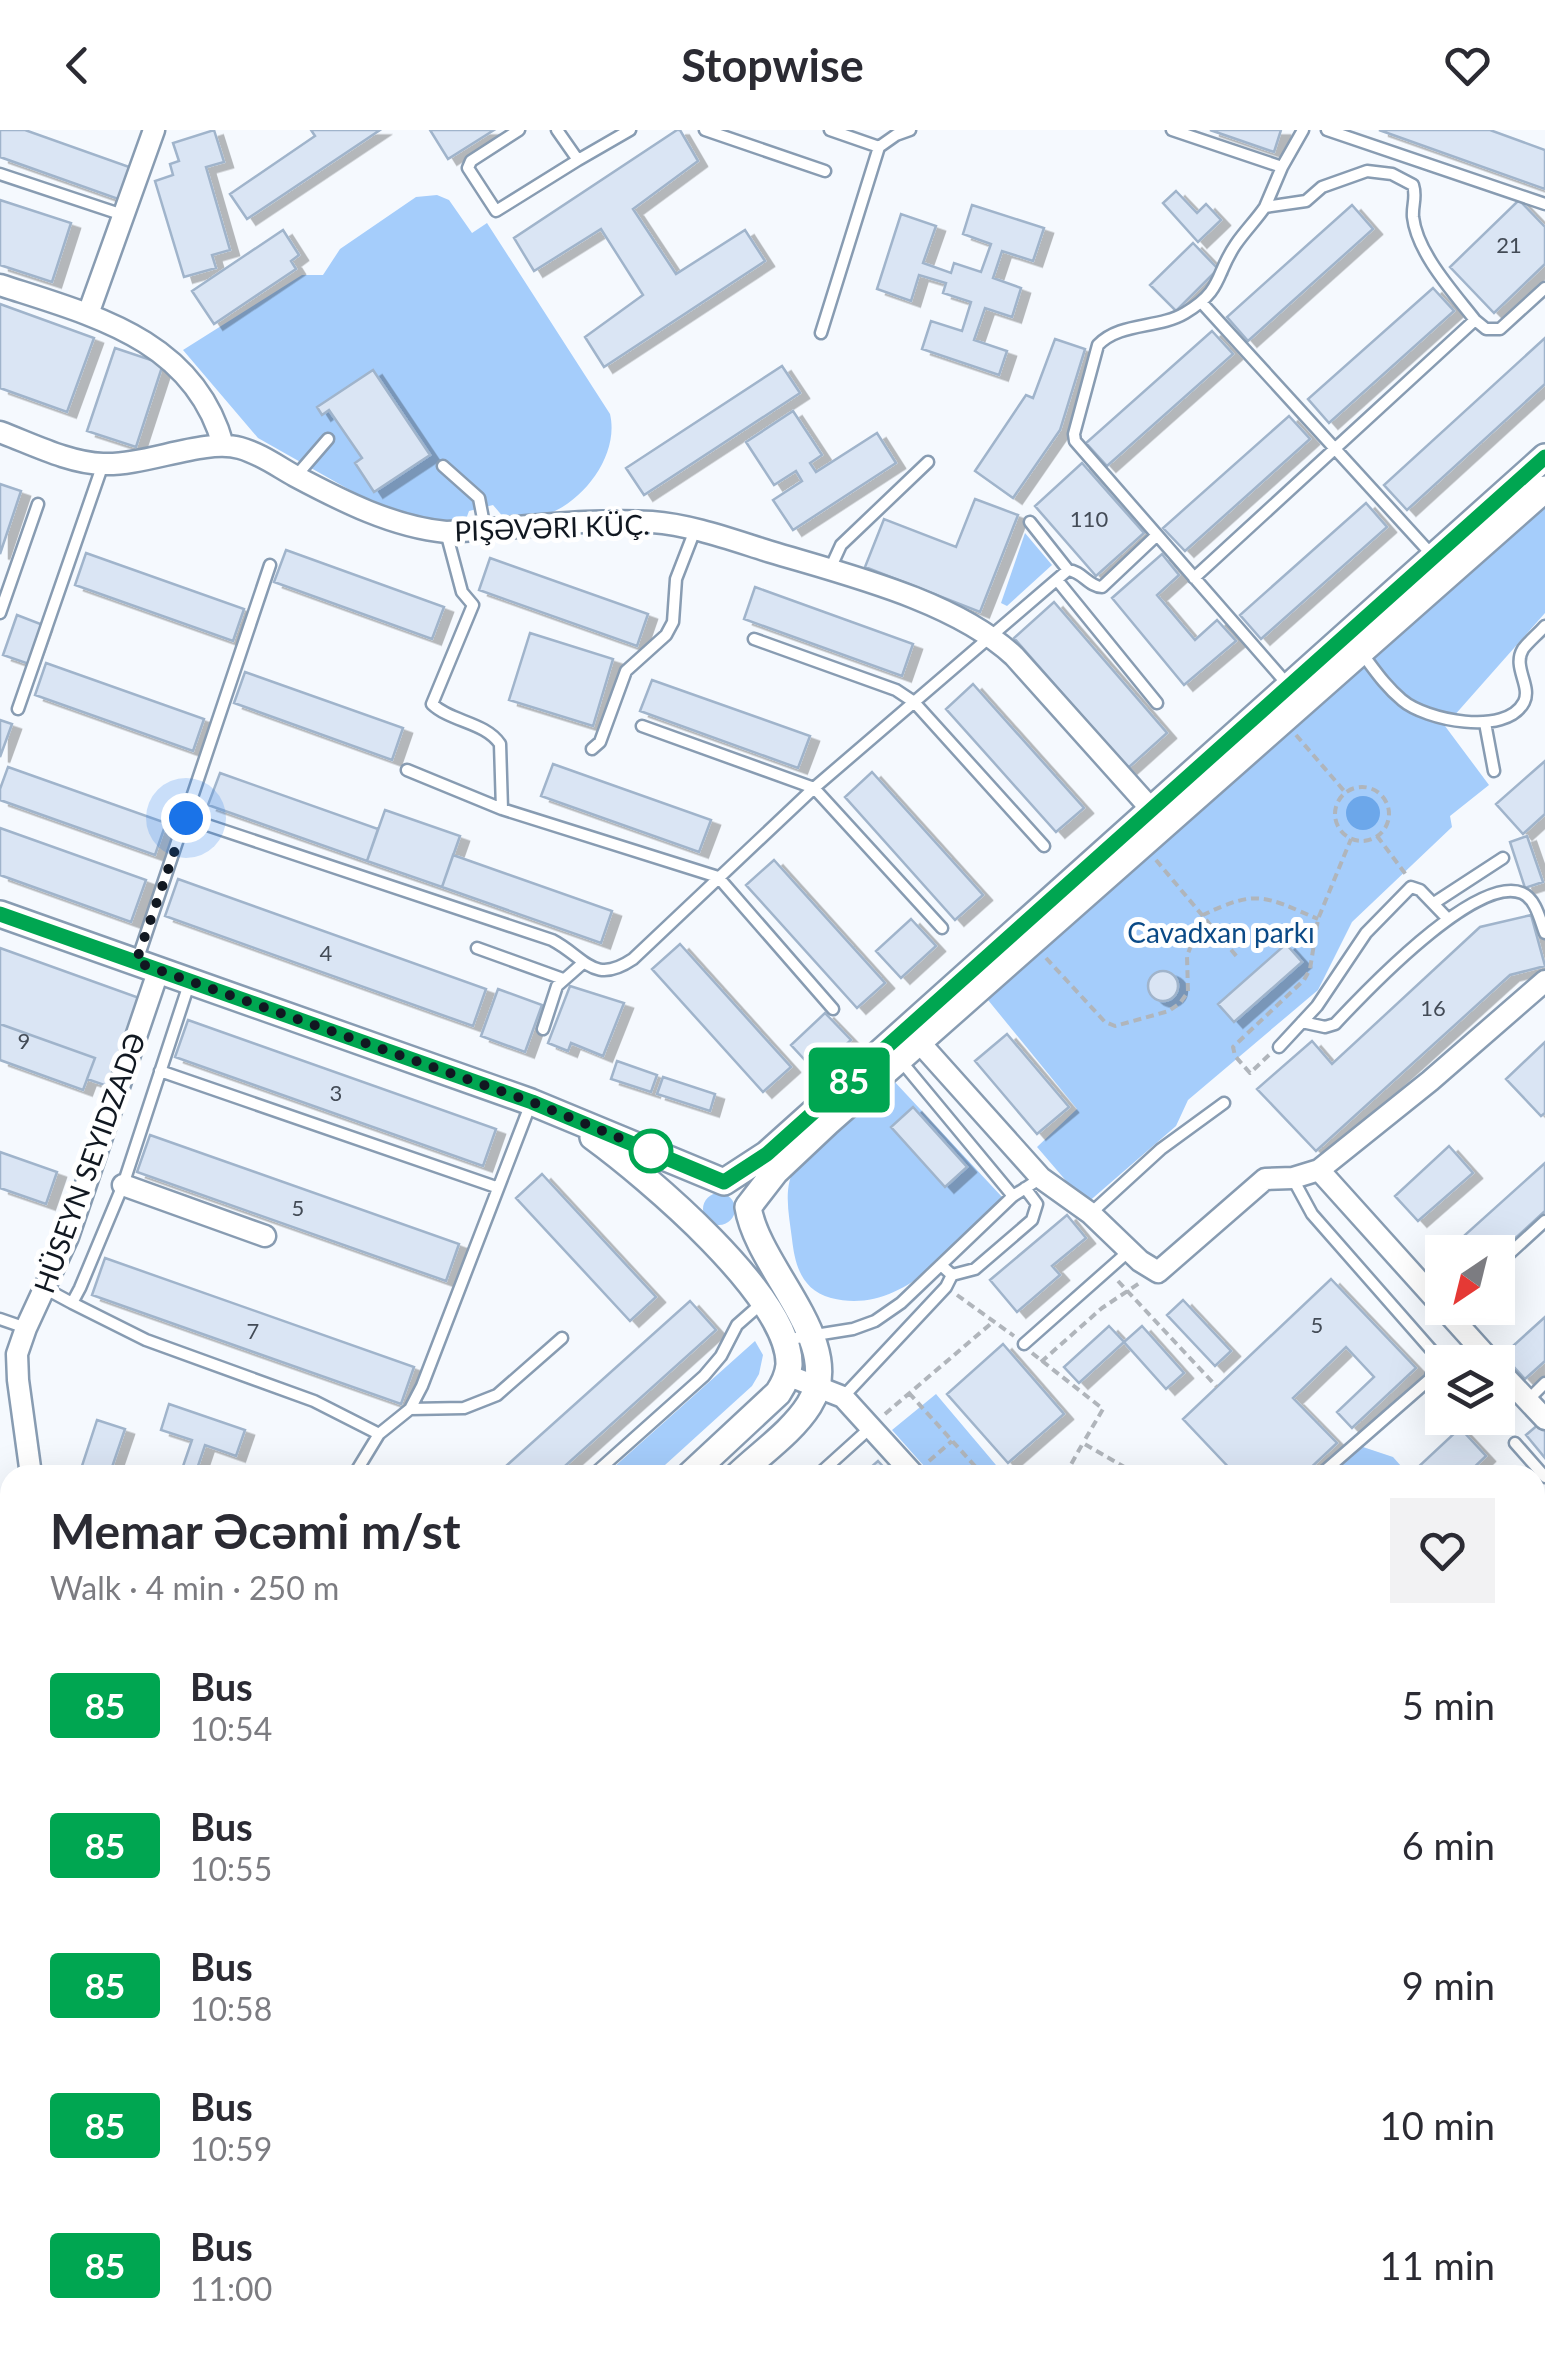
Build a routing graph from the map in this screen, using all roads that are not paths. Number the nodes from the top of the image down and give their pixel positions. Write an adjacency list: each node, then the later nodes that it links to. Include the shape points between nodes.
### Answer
1 (154, 130): 18 (street)
2 (519, 130): 12 (lane, via 468,168 496,211)
3 (557, 130): 12 (lane)
4 (630, 130): 12 (lane)
5 (705, 130): 14 (lane)
6 (830, 130): 11 (lane)
7 (910, 130): 11 (lane)
8 (1172, 130): 13 (lane)
9 (1303, 130): 13 (lane)
10 (1327, 130): 16 (lane)
11 (879, 147): 24 (lane)
12 (578, 160)
13 (1282, 166): 17 (lane)
14 (824, 171)
15 (0, 174): 18 (lane)
16 (1545, 204)
17 (1266, 207): 21 (lane); 23 (lane, via 1306,201 1322,187 1367,171 1392,174 1412,185 1413,216 1428,256)
18 (124, 215): 22 (street)
19 (0, 285): 22 (street)
20 (1545, 288): 23 (lane, via 1500,329)
21 (1202, 302): 28 (lane); 40 (lane, via 1163,322 1107,336 1098,346 1074,434 1079,449)
22 (88, 314): 27 (street, via 134,334 184,373 208,404)
23 (1476, 320): 28 (lane)
24 (820, 333)
25 (0, 432): 31 (street)
26 (328, 438): 33 (lane)
27 (223, 445): 31 (street); 33 (street, PIŞƏVƏRI KÜÇ., via 263,456)
28 (1337, 449): 42 (lane); 46 (lane)
29 (1545, 457): 41 (street)
30 (928, 462): 44 (lane, via 841,545)
31 (102, 464): 57 (lane)
32 (444, 466): 37 (lane, via 478,498)
33 (296, 476): 39 (street, PIŞƏVƏRI KÜÇ., via 381,517)
34 (1545, 489): 41 (street)
35 (38, 504): 48 (lane)
36 (1030, 522): 45 (lane)
37 (485, 530): 38 (street, PIŞƏVƏRI KÜÇ., via 613,522); 39 (street, PIŞƏVƏRI KÜÇ.)
38 (695, 530): 44 (street, PIŞƏVƏRI KÜÇ.); 60 (lane, via 676,579 673,622 626,671)
39 (446, 532): 64 (lane, via 462,592 473,605 432,704 494,735 502,754)
40 (1156, 536): 45 (lane, via 1102,587); 46 (lane)
41 (1466, 544): 42 (street); 53 (street)
42 (1434, 557): 54 (street)
43 (270, 565): 66 (lane)
44 (830, 570): 51 (street, PIŞƏVƏRI KÜÇ.)
45 (1068, 570): 47 (lane)
46 (1194, 578): 54 (lane)
47 (1056, 580): 51 (lane); 56 (lane)
48 (3, 594): 49 (lane)
49 (0, 613)
50 (1545, 626): 58 (lane, via 1520,658 1524,702 1503,720)
51 (991, 635): 55 (lane); 65 (street, PIŞƏVƏRI KÜÇ.)
52 (754, 639): 55 (lane)
53 (1361, 652): 58 (lane, via 1404,702 1423,713); 65 (street)
54 (1289, 686): 65 (street)
55 (914, 702): 63 (lane); 67 (lane)
56 (1157, 703)
57 (18, 708)
58 (1484, 723): 62 (lane)
59 (642, 726): 63 (lane)
60 (592, 749)
61 (407, 770): 64 (lane)
62 (1494, 771)
63 (814, 788): 69 (lane); 74 (lane)
64 (502, 809): 69 (lane)
65 (1159, 817): 86 (street, via 1144,845); 95 (street, via 767,1154)
66 (186, 818): 77 (lane, via 552,940); 78 (lane)
67 (1044, 846)
68 (1503, 858): 70 (lane)
69 (718, 877): 77 (lane, via 618,970); 82 (lane)
70 (1434, 903): 73 (lane); 83 (lane, via 1411,887 1366,934)
71 (1540, 905): 73 (lane, via 1505,892); 75 (lane)
72 (0, 914): 78 (street)
73 (1447, 918): 83 (lane, via 1334,1024)
74 (942, 928)
75 (1545, 933)
76 (477, 948): 79 (lane)
77 (582, 963): 79 (lane)
78 (148, 965): 80 (street); 110 (street, HÜSEYN SEYIDZADƏ, via 68,1237)
79 (563, 978): 84 (lane)
80 (191, 980): 87 (lane); 90 (street)
81 (1545, 981): 93 (street)
82 (833, 1009)
83 (1302, 1022): 85 (lane)
84 (543, 1029)
85 (1279, 1047)
86 (910, 1052): 88 (street); 89 (lane); 100 (street, via 793,1154)
87 (160, 1071): 97 (lane); 98 (lane)
88 (935, 1074): 89 (lane); 96 (street)
89 (926, 1092): 99 (lane)
90 (532, 1102): 92 (street); 98 (lane)
91 (1224, 1103): 101 (lane)
92 (561, 1113): 95 (street); 103 (street)
93 (1320, 1170): 94 (street); 109 (street)
94 (1292, 1178): 106 (street, via 1265,1179 1158,1272); 139 (lane, via 1312,1214 1436,1362 1430,1379)
95 (724, 1182): 100 (street, via 738,1188); 103 (street, via 706,1185 694,1199)
96 (1033, 1183): 99 (lane); 101 (street); 108 (lane, via 1032,1220 975,1269)
97 (123, 1185): 104 (street); 112 (lane)
98 (496, 1187): 127 (lane)
99 (1013, 1196): 107 (lane)
100 (748, 1208): 103 (street, via 744,1224 730,1236 712,1236); 116 (street, via 762,1250)
101 (1090, 1214): 106 (street)
102 (1545, 1221): 105 (lane)
103 (698, 1226): 111 (street)
104 (265, 1236)
105 (1515, 1248)
106 (1129, 1251): 119 (lane)
107 (942, 1265): 108 (lane); 116 (lane, via 875,1321)
108 (952, 1275): 125 (lane)
109 (1425, 1287)
110 (46, 1289): 112 (lane); 115 (street, HÜSEYN SEYIDZADƏ)
111 (763, 1302): 118 (street); 134 (lane, via 736,1325 704,1376)
112 (72, 1303): 130 (lane)
113 (0, 1319): 115 (lane)
114 (1459, 1325): 120 (street)
115 (26, 1328): 132 (street, HÜSEYN SEYIDZADƏ, via 18,1380)
116 (811, 1335): 118 (lane); 123 (street)
117 (562, 1338): 127 (lane, via 498,1395 464,1408)
118 (784, 1340): 121 (street)
119 (1024, 1344)
120 (1477, 1345)
121 (787, 1375): 123 (street); 135 (street, via 770,1402)
122 (1545, 1383): 126 (lane)
123 (819, 1386): 125 (street); 136 (street, via 802,1415)
124 (1515, 1387): 126 (street)
125 (843, 1397): 129 (street)
126 (1528, 1401): 128 (street)
127 (410, 1410): 130 (lane)
128 (1545, 1419)
129 (871, 1427): 137 (lane); 138 (street)
130 (379, 1434): 133 (lane)
131 (1515, 1443): 140 (lane)
132 (30, 1465)
133 (360, 1465)
134 (604, 1465)
135 (701, 1465)
136 (749, 1465)
137 (829, 1465)
138 (905, 1465)
139 (1331, 1465)
140 (1535, 1465)

